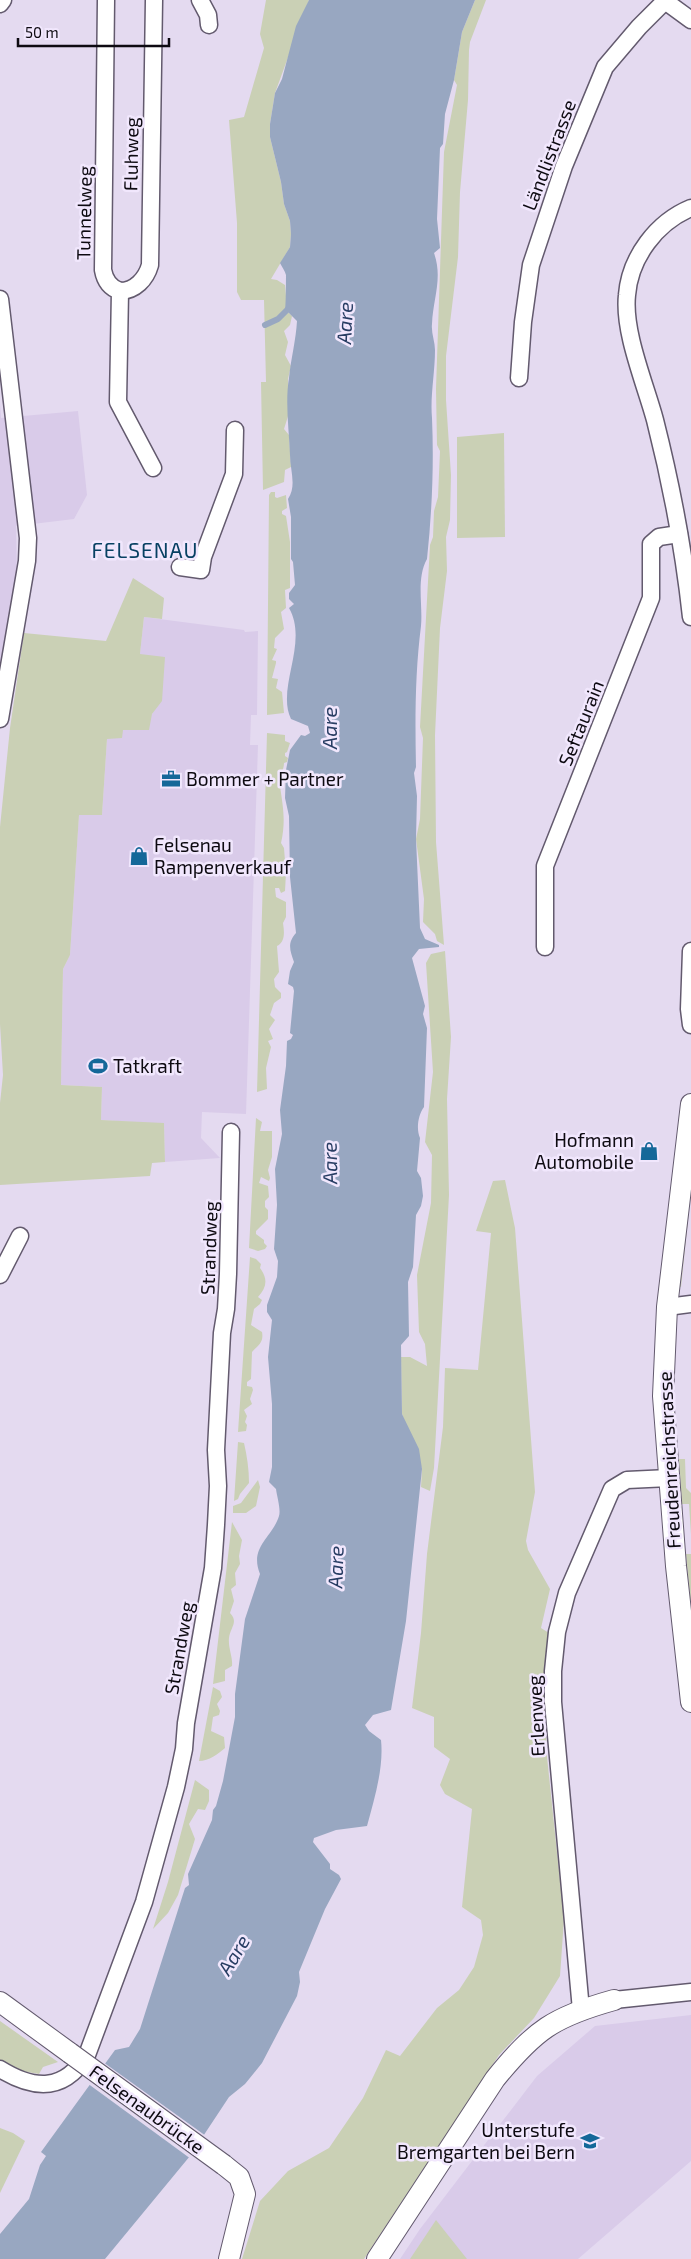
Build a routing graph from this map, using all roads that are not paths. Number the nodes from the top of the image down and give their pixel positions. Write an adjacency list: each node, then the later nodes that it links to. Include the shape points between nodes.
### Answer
1 (4, 0): 5 (street)
2 (106, 0): 9 (street, Tunnelweg, via 103,270 110,286)
3 (154, 0): 9 (street, Fluhweg, via 150,265 140,283)
4 (200, 0): 7 (street)
5 (0, 4)
6 (691, 20): 11 (street, Ländlistrasse, via 665,1 605,67 564,166 531,265)
7 (210, 25)
8 (691, 208): 14 (street, via 670,219 644,247 627,293 628,326 655,421)
9 (120, 291): 13 (street, via 118,402)
10 (0, 299): 17 (street, via 28,538)
11 (519, 378)
12 (235, 430): 15 (street, via 234,474 201,570)
13 (153, 468)
14 (679, 534): 16 (street); 18 (street, Seftaurain, via 659,537 651,544 652,598 545,866)
15 (180, 567)
16 (691, 617)
17 (0, 719)
18 (545, 947)
19 (691, 951): 20 (street)
20 (691, 1025)
21 (691, 1104): 26 (street, Freudenreichstrasse)
22 (231, 1132): 33 (street, Strandweg, via 228,1274 218,1394 218,1486 213,1568 176,1787 132,1937 80,2067 60,2081 42,2085 19,2079)
23 (20, 1236): 24 (street)
24 (0, 1275)
25 (691, 1304): 26 (street)
26 (667, 1307): 27 (street, Freudenreichstrasse, via 663,1396)
27 (669, 1478): 28 (street, Freudenreichstrasse); 32 (street, Erlenweg, via 627,1480 612,1489 567,1593 557,1632 553,1702)
28 (691, 1702)
29 (691, 1992): 30 (street)
30 (614, 2000): 32 (street)
31 (0, 2002): 34 (street, Felsenaubrücke, bridge, via 238,2177 245,2194)
32 (580, 2010): 35 (street, via 551,2023 531,2038 495,2079)
33 (0, 2069)
34 (229, 2259)
35 (377, 2259)

